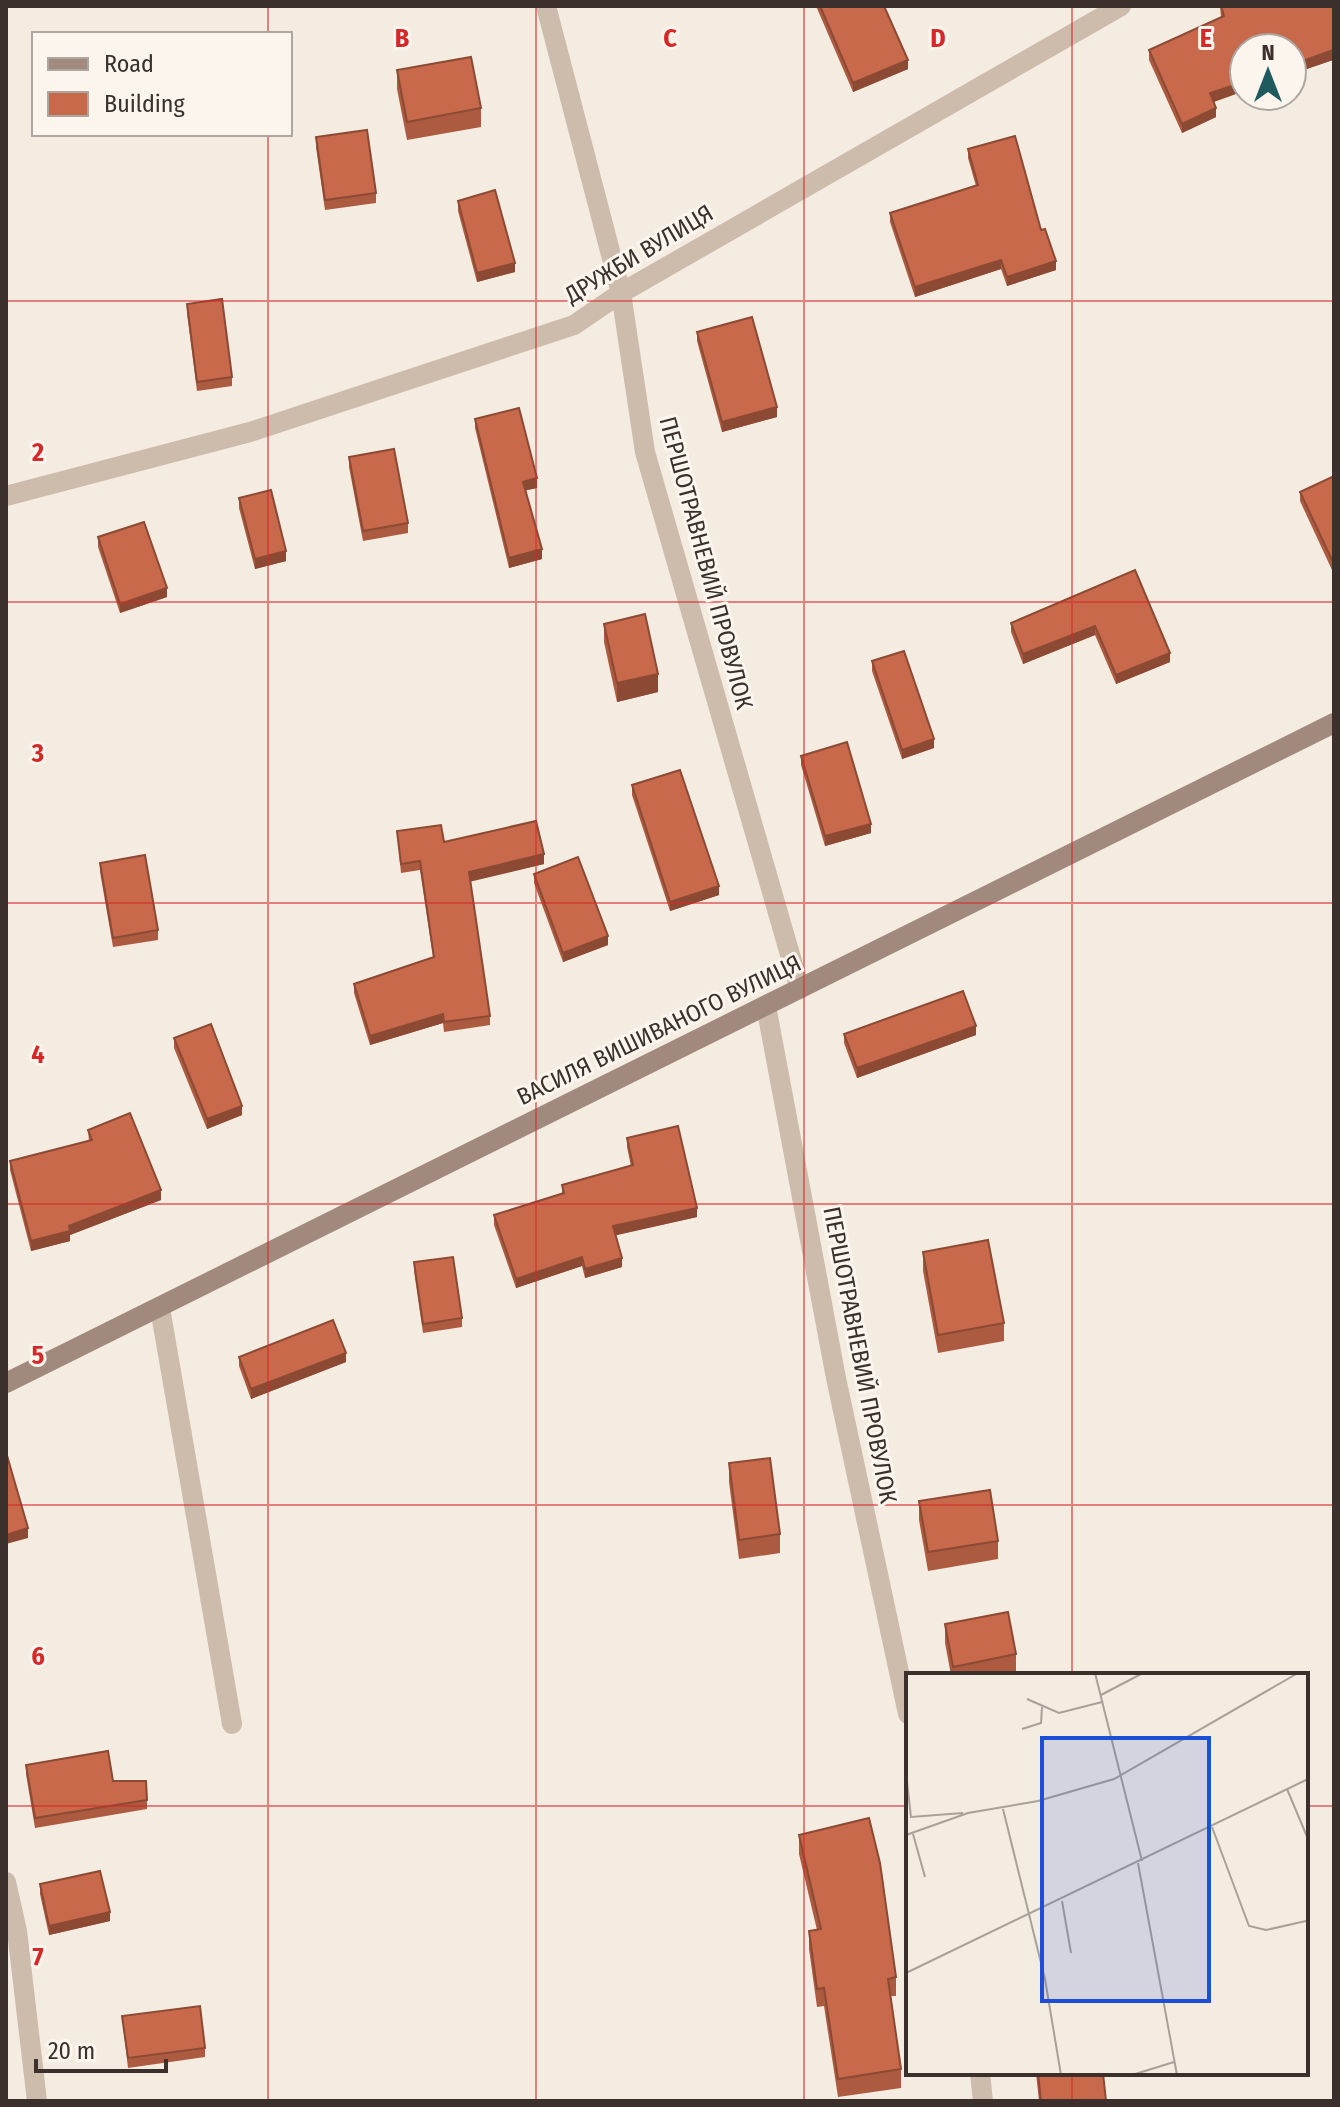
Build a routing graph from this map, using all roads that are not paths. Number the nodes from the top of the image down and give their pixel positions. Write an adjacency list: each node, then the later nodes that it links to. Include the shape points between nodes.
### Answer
1 (546, 6): 3 (street, ПЕРШОТРАВНЕВИЙ ПРОВУЛОК)
2 (1121, 6): 3 (street, ДРУЖБИ ВУЛИЦЯ)
3 (621, 293): 4 (street, ДРУЖБИ ВУЛИЦЯ, via 574,325 338,403 250,432); 6 (street, ПЕРШОТРАВНЕВИЙ ПРОВУЛОК, via 645,452)
4 (6, 496)
5 (1334, 723): 6 (street, ВАСИЛЯ ВИШИВАНОГО ВУЛИЦЯ)
6 (800, 989): 7 (street, ВАСИЛЯ ВИШИВАНОГО ВУЛИЦЯ)
7 (766, 1006): 8 (street, ВАСИЛЯ ВИШИВАНОГО ВУЛИЦЯ); 10 (street, ПЕРШОТРАВНЕВИЙ ПРОВУЛОК, via 836,1378)
8 (160, 1308): 9 (street, ВАСИЛЯ ВИШИВАНОГО ВУЛИЦЯ); 11 (street)
9 (6, 1383)
10 (906, 1705)
11 (232, 1724)
12 (6, 1882): 14 (street, via 17,1931)
13 (980, 2075): 15 (street)
14 (37, 2101)
15 (983, 2101)

